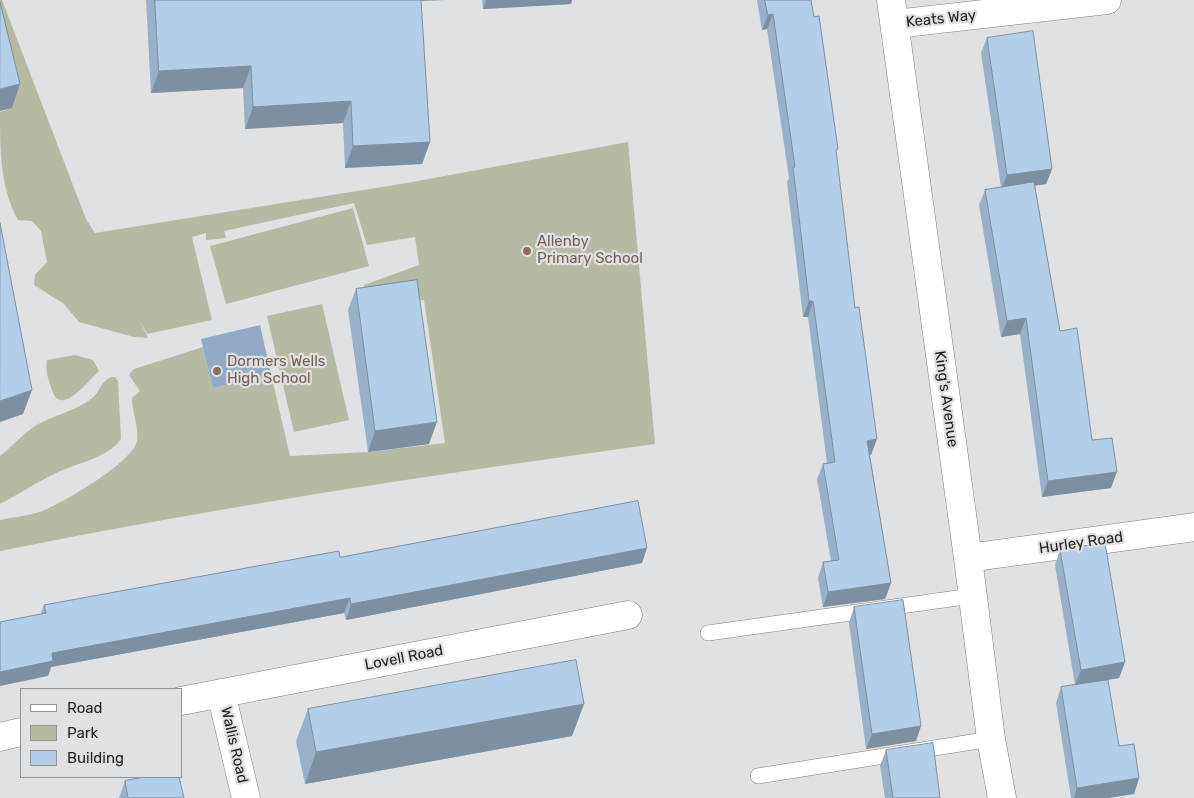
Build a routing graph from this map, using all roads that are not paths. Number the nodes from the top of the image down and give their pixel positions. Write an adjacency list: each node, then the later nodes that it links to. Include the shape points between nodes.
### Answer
1 (1107, 0): 2 (street, Keats Way)
2 (893, 12): 4 (street, King's Avenue)
3 (1194, 527): 4 (street, Hurley Road)
4 (968, 558): 5 (street, King's Avenue)
5 (972, 596): 7 (lane); 12 (street, King's Avenue)
6 (628, 615): 8 (street, Lovell Road)
7 (708, 633)
8 (221, 693): 9 (street, Lovell Road); 14 (street, Wallis Road)
9 (182, 701)
10 (20, 732): 11 (street)
11 (0, 737)
12 (991, 739): 13 (lane); 15 (street, King's Avenue)
13 (758, 776)
14 (246, 798)
15 (1002, 798)

